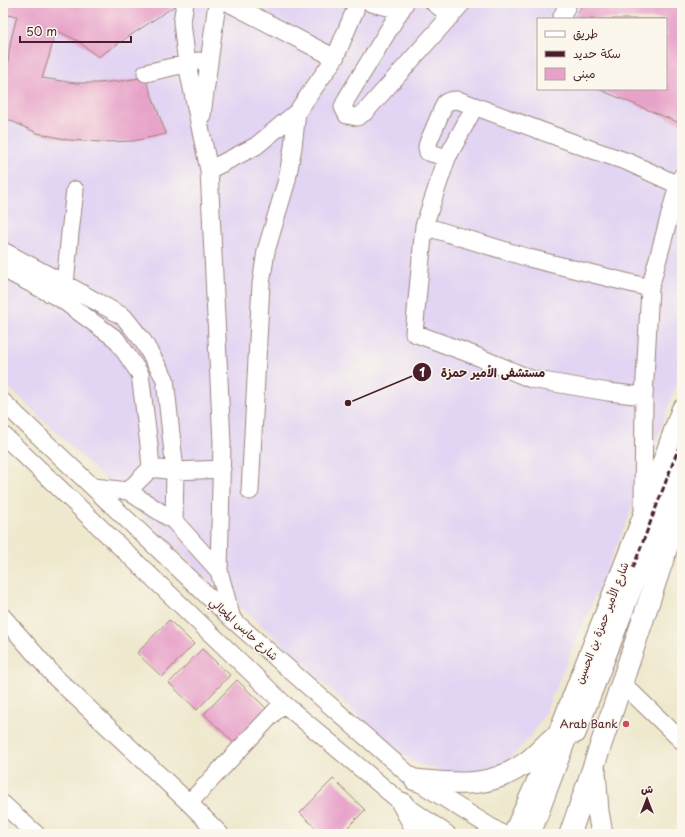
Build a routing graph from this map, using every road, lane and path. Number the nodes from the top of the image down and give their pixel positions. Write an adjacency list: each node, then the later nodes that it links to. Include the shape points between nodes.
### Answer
1 (185, 3): 14 (street, via 182,22)
2 (217, 3): 12 (street)
3 (229, 3): 13 (street)
4 (356, 3): 13 (street)
5 (371, 3): 9 (street)
6 (434, 3): 10 (street)
7 (462, 3): 10 (street)
8 (568, 3): 11 (street)
9 (403, 6): 10 (street, via 347,98 343,107 347,115 357,117 364,112)
10 (451, 16)
11 (561, 18)
12 (210, 57): 14 (street); 18 (street)
13 (335, 58): 17 (street)
14 (187, 64): 15 (street); 18 (street)
15 (146, 73)
16 (475, 106): 19 (street); 19 (street, via 458,100 448,100 445,103 427,147 428,152); 21 (street)
17 (297, 112): 20 (street, via 256,146); 38 (street, via 287,180 266,250 261,284)
18 (201, 129): 20 (street)
19 (447, 158): 23 (street)
20 (209, 170): 35 (street)
21 (680, 180): 27 (street)
22 (75, 190): 26 (street)
23 (424, 226): 27 (street, via 529,258); 28 (street, via 414,333 531,379)
24 (3, 251): 26 (street)
25 (3, 269): 34 (street, via 61,299 116,339 140,374)
26 (65, 284): 36 (street, via 124,317 143,341 165,379)
27 (650, 288): 28 (street)
28 (644, 396): 41 (street)
29 (3, 402): 37 (street, شارع حابس المجالي)
30 (682, 410): 41 (main road, شارع الأمير حمزة بن الحسين)
31 (3, 435): 47 (street)
32 (682, 436): 61 (street)
33 (682, 459): 62 (street)
34 (151, 468): 36 (street); 39 (street)
35 (222, 469): 36 (street); 43 (street)
36 (176, 471): 42 (street)
37 (94, 487): 39 (street); 45 (street, شارع حابس المجالي)
38 (250, 491)
39 (128, 492): 42 (street)
40 (682, 502): 46 (main road)
41 (643, 518): 48 (main road, شارع الأمير حمزة بن الحسين)
42 (174, 521): 43 (street)
43 (219, 571): 45 (street)
44 (3, 616): 52 (street, via 56,678)
45 (233, 620): 51 (street, شارع حابس المجالي)
46 (622, 683): 49 (street); 50 (main road)
47 (283, 703): 52 (street); 53 (street)
48 (559, 733): 51 (main road, via 516,770 489,781 462,784); 60 (main road, شارع الأمير حمزة بن الحسين)
49 (682, 741)
50 (595, 764): 63 (main road); 64 (main road)
51 (415, 780): 59 (street, شارع حابس المجالي)
52 (189, 803): 56 (street)
53 (402, 803): 57 (main road); 58 (street)
54 (3, 804): 55 (street)
55 (36, 834)
56 (220, 834)
57 (419, 834)
58 (448, 834)
59 (502, 834)
60 (515, 834)
61 (532, 834)
62 (540, 834)
63 (570, 834)
64 (602, 834)

